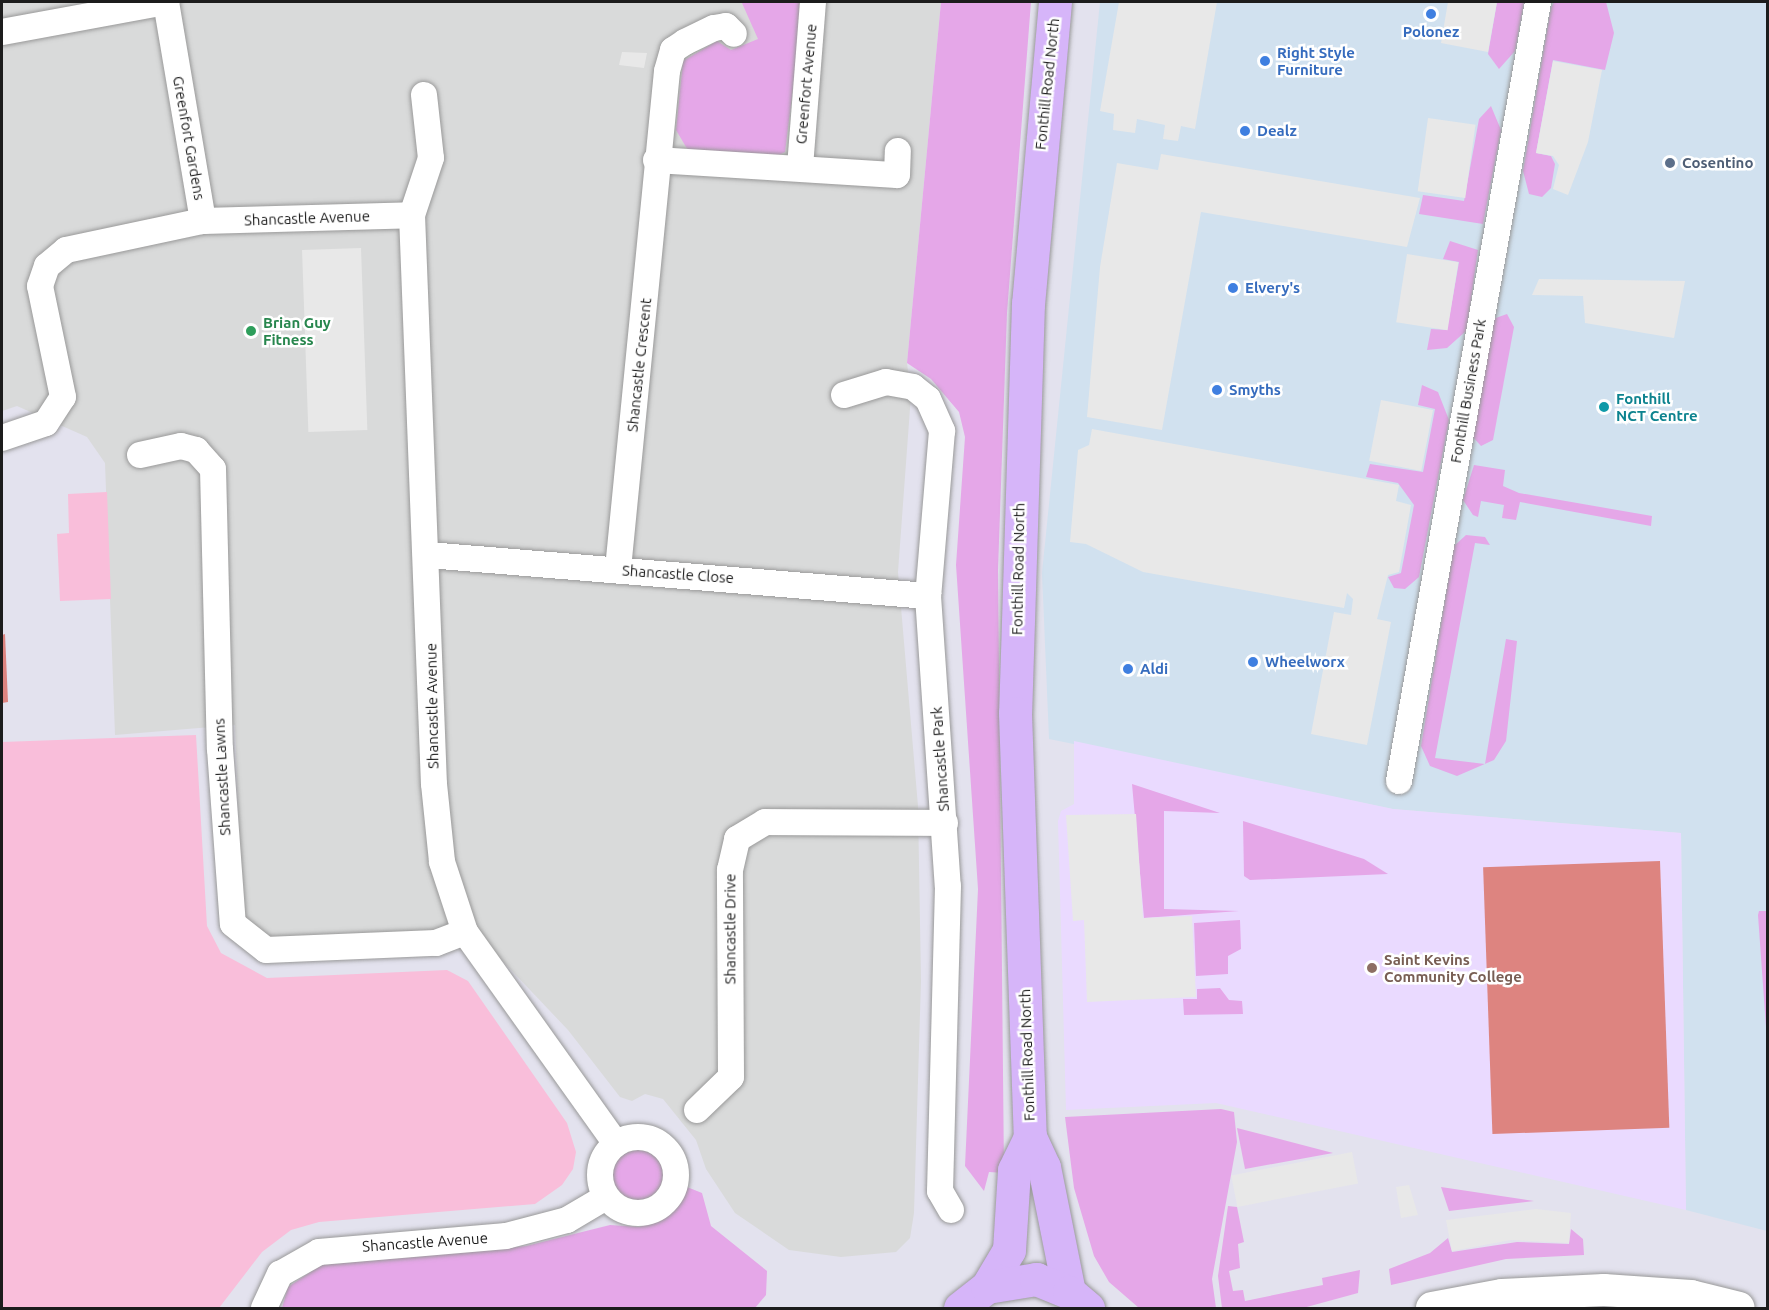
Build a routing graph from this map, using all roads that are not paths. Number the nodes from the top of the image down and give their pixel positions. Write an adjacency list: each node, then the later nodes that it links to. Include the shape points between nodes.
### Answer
1 (166, 2): 5 (street); 12 (street, Greenfort Gardens)
2 (813, 2): 10 (street, Greenfort Avenue)
3 (1055, 2): 23 (main road, Fonthill Road North, via 1028,303 1014,700)
4 (1538, 2): 19 (street, Fonthill Business Park)
5 (2, 32)
6 (734, 34): 9 (street, Shancastle Crescent, via 726,26 714,28 673,50)
7 (424, 95): 11 (street, Shancastle Avenue, via 431,158)
8 (898, 151): 10 (street, via 897,176)
9 (656, 160): 10 (street); 17 (street, Shancastle Crescent, via 659,182)
10 (800, 167)
11 (412, 215): 12 (street, Shancastle Avenue); 16 (street, Shancastle Avenue)
12 (203, 220): 14 (street, Greenfort Gardens, via 86,243 47,266 40,295 63,397 46,423)
13 (844, 395): 18 (street, Shancastle Park, via 886,382 913,387 938,416 942,431)
14 (2, 438)
15 (140, 455): 21 (street, Shancastle Lawns, via 181,446 196,450 213,469 220,749 232,924 266,950 435,943)
16 (428, 555): 17 (street, Shancastle Close); 21 (street, Shancastle Avenue, via 434,784 442,862)
17 (618, 569): 18 (street, Shancastle Close)
18 (928, 596): 20 (street, Shancastle Park)
19 (1399, 781)
20 (945, 823): 22 (street, Shancastle Drive, via 765,822 737,839 730,870 731,1077); 26 (street, Shancastle Park, via 940,1191)
21 (465, 932): 24 (street, Shancastle Avenue)
22 (698, 1110)
23 (1030, 1137): 27 (main road, Fonthill Road North, via 1014,1170 1009,1250); 30 (main road, Fonthill Road North, via 1044,1167)
24 (616, 1144): 25 (street, via 600,1174); 25 (street, via 638,1137 660,1144 674,1163 674,1187 660,1207 638,1214)
25 (606, 1197): 31 (street, Shancastle Avenue, via 567,1220 506,1236 319,1252 280,1275)
26 (951, 1210)
27 (987, 1287): 30 (main road, Fonthill Road North, via 1036,1280); 32 (main road, Fonthill Road North)
28 (1604, 1299): 29 (street); 34 (street, via 1691,1296)
29 (1535, 1301): 33 (street)
30 (1083, 1303)
31 (264, 1308)
32 (960, 1308)
33 (1432, 1308)
34 (1739, 1308)

